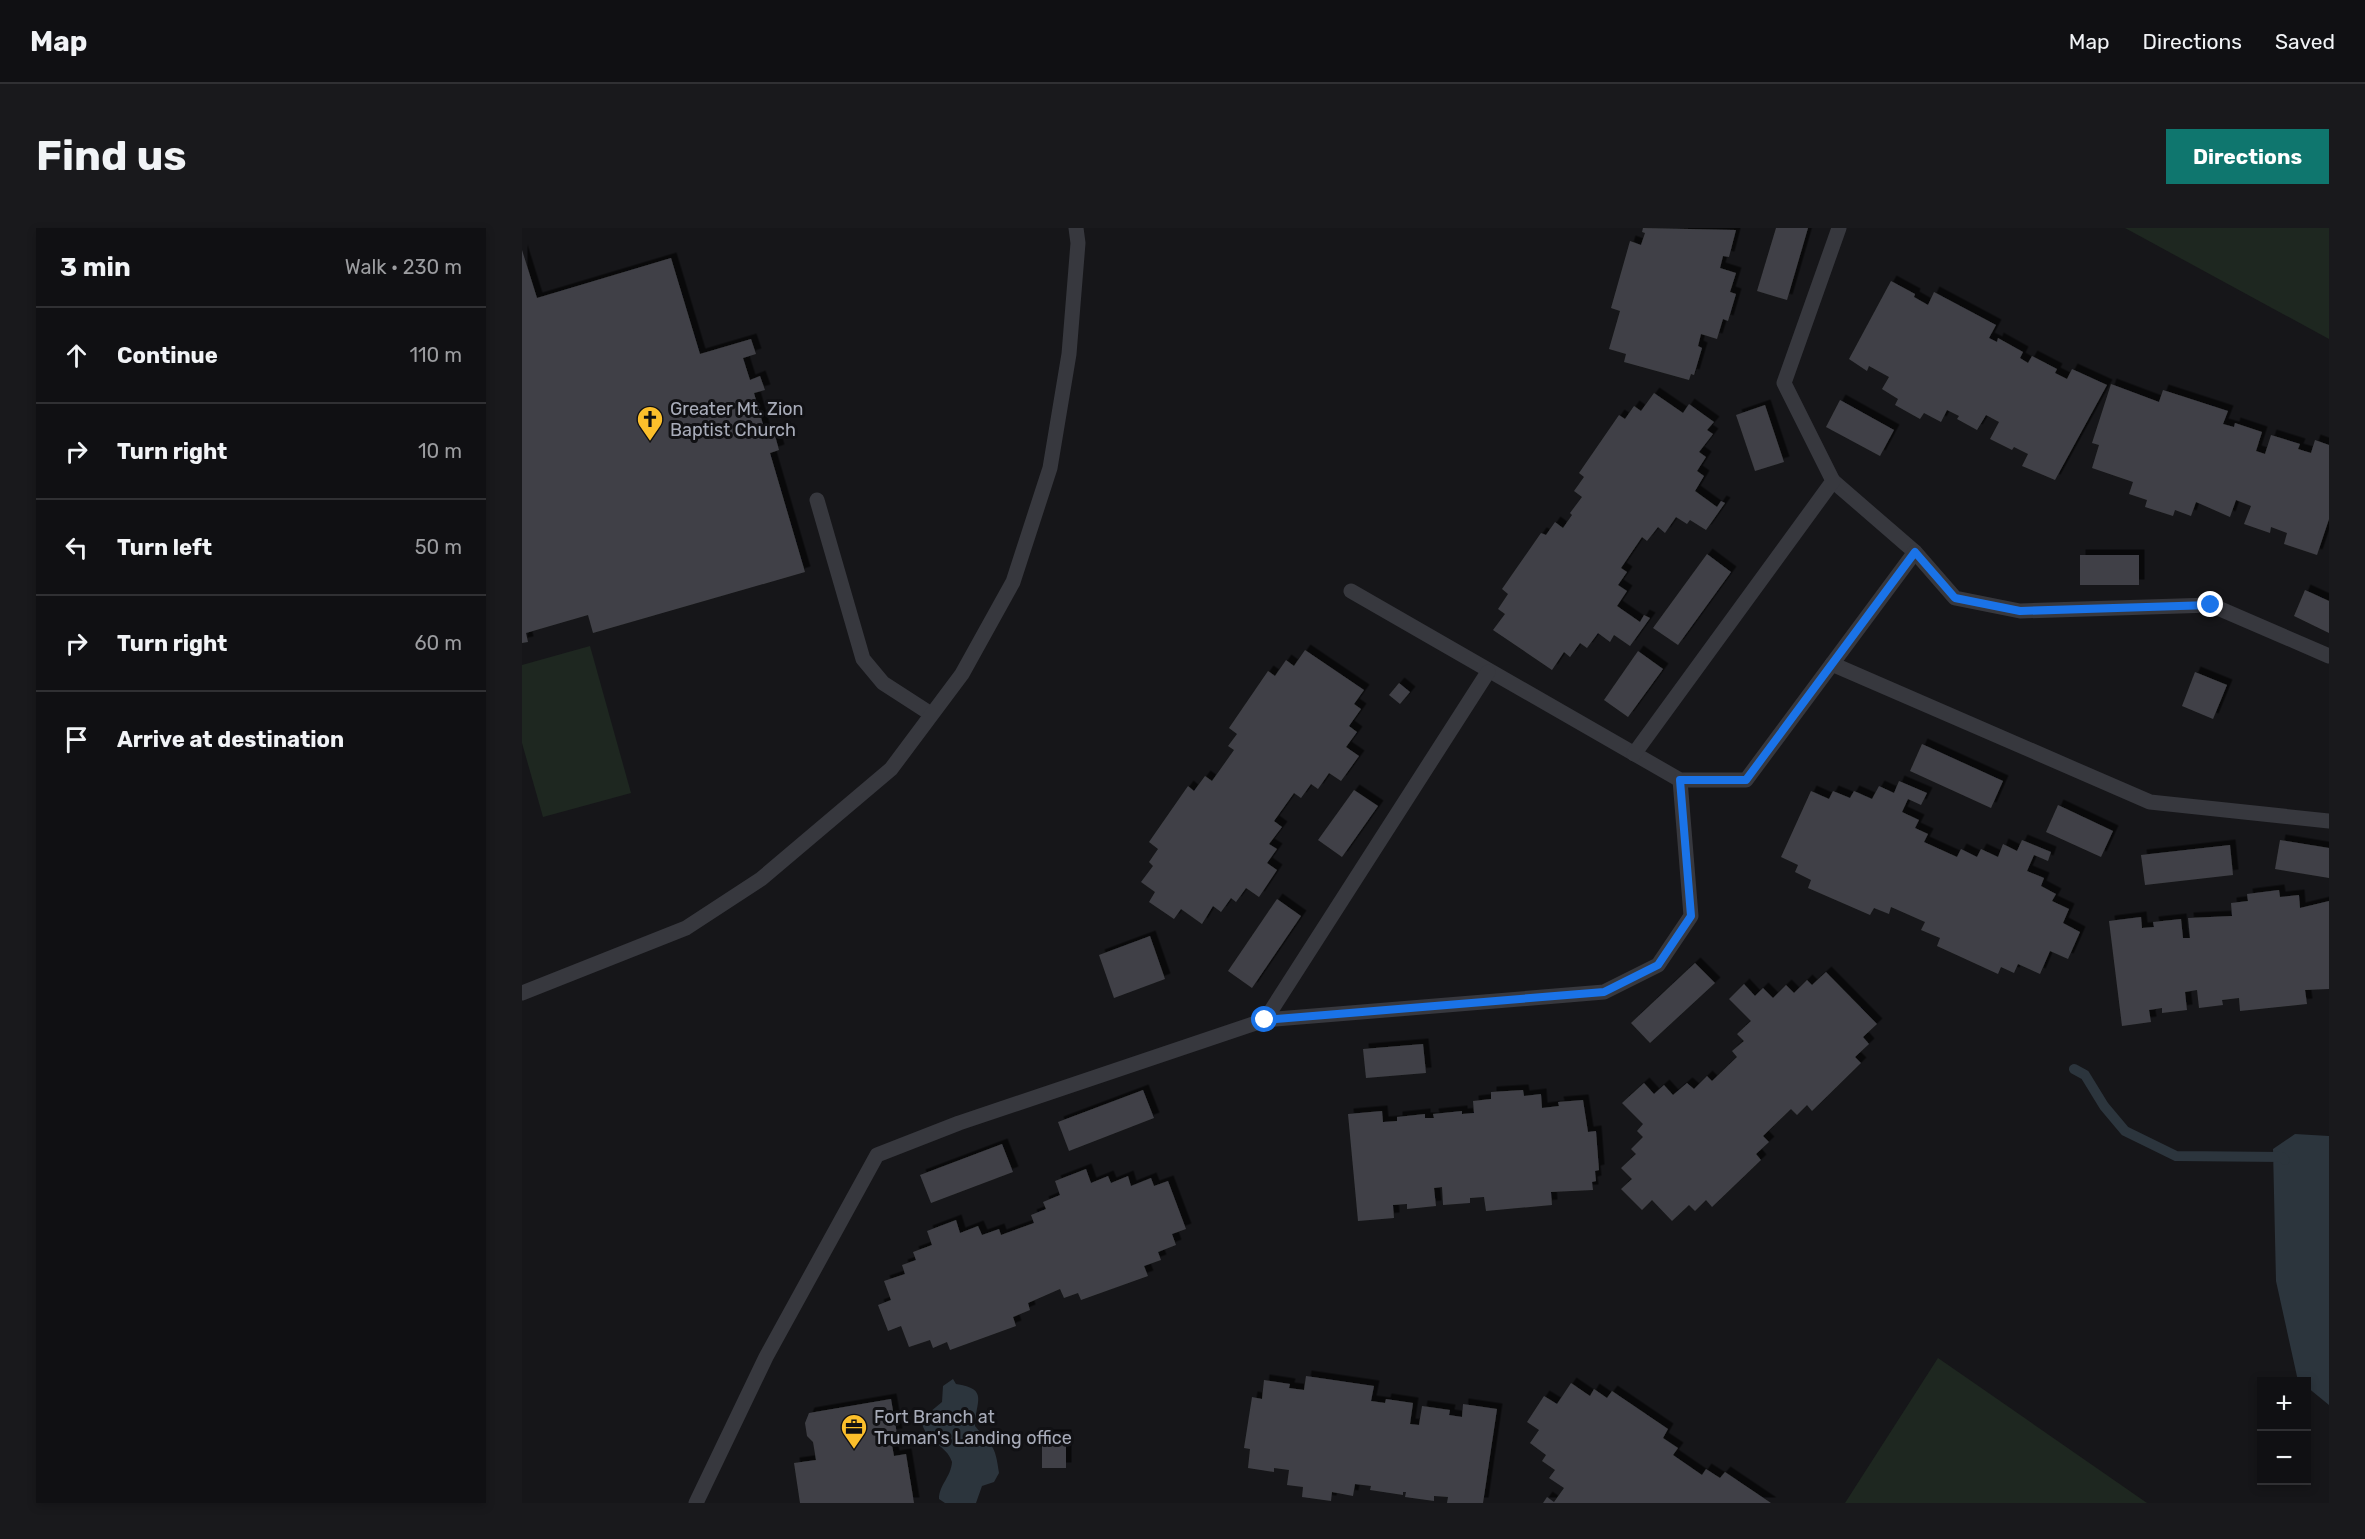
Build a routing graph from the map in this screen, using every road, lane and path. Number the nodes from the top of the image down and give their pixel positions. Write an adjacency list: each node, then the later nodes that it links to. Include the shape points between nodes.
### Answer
1 (1076, 228): 10 (lane, via 1069,354 1050,468 1013,582 962,674)
2 (1839, 228): 3 (lane, via 1784,383)
3 (1833, 481): 5 (lane); 11 (lane)
4 (817, 500): 10 (lane, via 863,659 883,683)
5 (1915, 552): 7 (lane, via 1955,598 2020,611 2211,605); 8 (lane)
6 (1351, 591): 9 (lane)
7 (2329, 656)
8 (1832, 664): 12 (lane, via 1746,780); 13 (lane, via 2150,802)
9 (1488, 672): 11 (lane); 15 (lane)
10 (931, 714): 14 (lane, via 891,769 761,879 686,928)
11 (1634, 754): 12 (lane)
12 (1680, 780): 15 (lane, via 1691,916 1658,965 1604,992)
13 (2329, 821)
14 (522, 993)
15 (1265, 1020): 16 (lane, via 959,1123 877,1155 766,1357)
16 (696, 1503)

